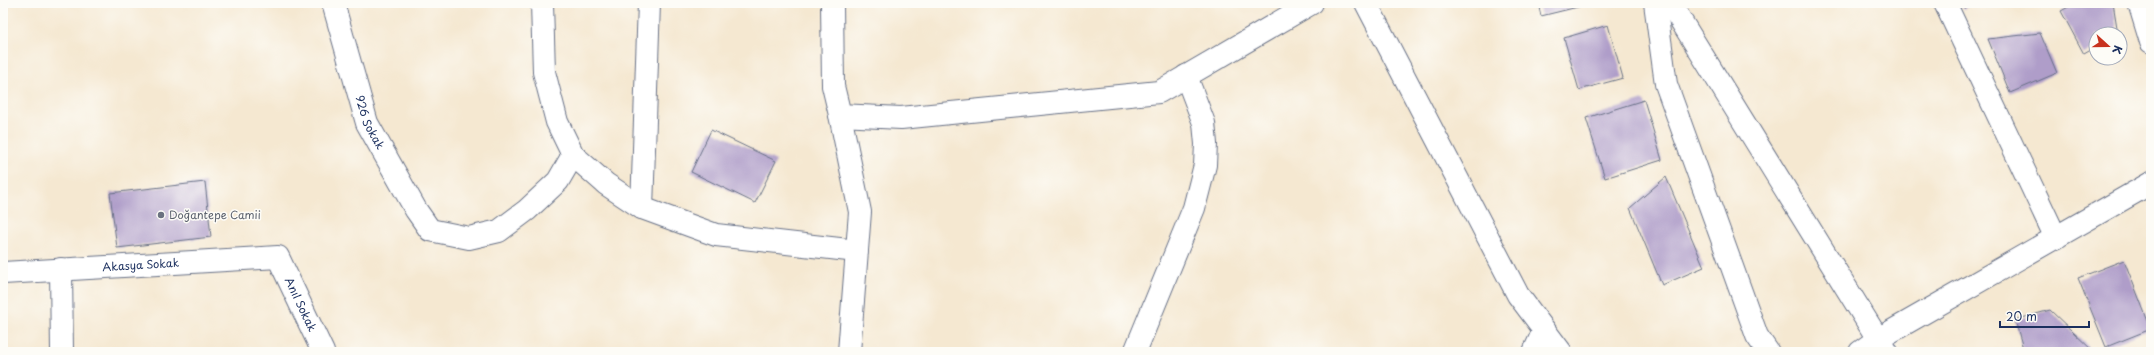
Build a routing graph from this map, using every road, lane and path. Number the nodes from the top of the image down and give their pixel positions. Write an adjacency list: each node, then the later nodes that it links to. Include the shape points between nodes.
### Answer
1 (333, 3): 14 (street, 926 Sokak, via 367,123 430,230 470,238 499,231 528,210 558,181)
2 (542, 3): 14 (street, via 544,72 557,122)
3 (650, 3): 16 (street)
4 (832, 3): 13 (street, via 833,86)
5 (1312, 3): 12 (street)
6 (1366, 3): 22 (street, via 1518,295)
7 (1655, 3): 30 (street, via 1666,84 1757,336)
8 (1670, 3): 23 (street)
9 (1945, 3): 17 (street)
10 (2139, 3): 11 (street)
11 (2151, 42)
12 (1186, 76): 13 (street, via 1159,92 901,118); 27 (street, via 1204,123 1205,165 1194,208)
13 (840, 115): 18 (street, via 860,212)
14 (573, 155): 16 (street, via 606,184)
15 (2151, 183): 17 (street)
16 (642, 208): 18 (street, via 716,235)
17 (2056, 238): 23 (street)
18 (857, 251): 26 (street)
19 (278, 256): 20 (street, Akasya Sokak); 25 (street, Anıl Sokak)
20 (61, 269): 21 (street, Akasya Sokak); 24 (street)
21 (3, 273)
22 (1544, 330): 28 (street); 29 (street)
23 (1882, 346): 31 (street)
24 (62, 352)
25 (323, 352)
26 (849, 352)
27 (1135, 352)
28 (1534, 352)
29 (1561, 352)
30 (1768, 352)
31 (1860, 352)

